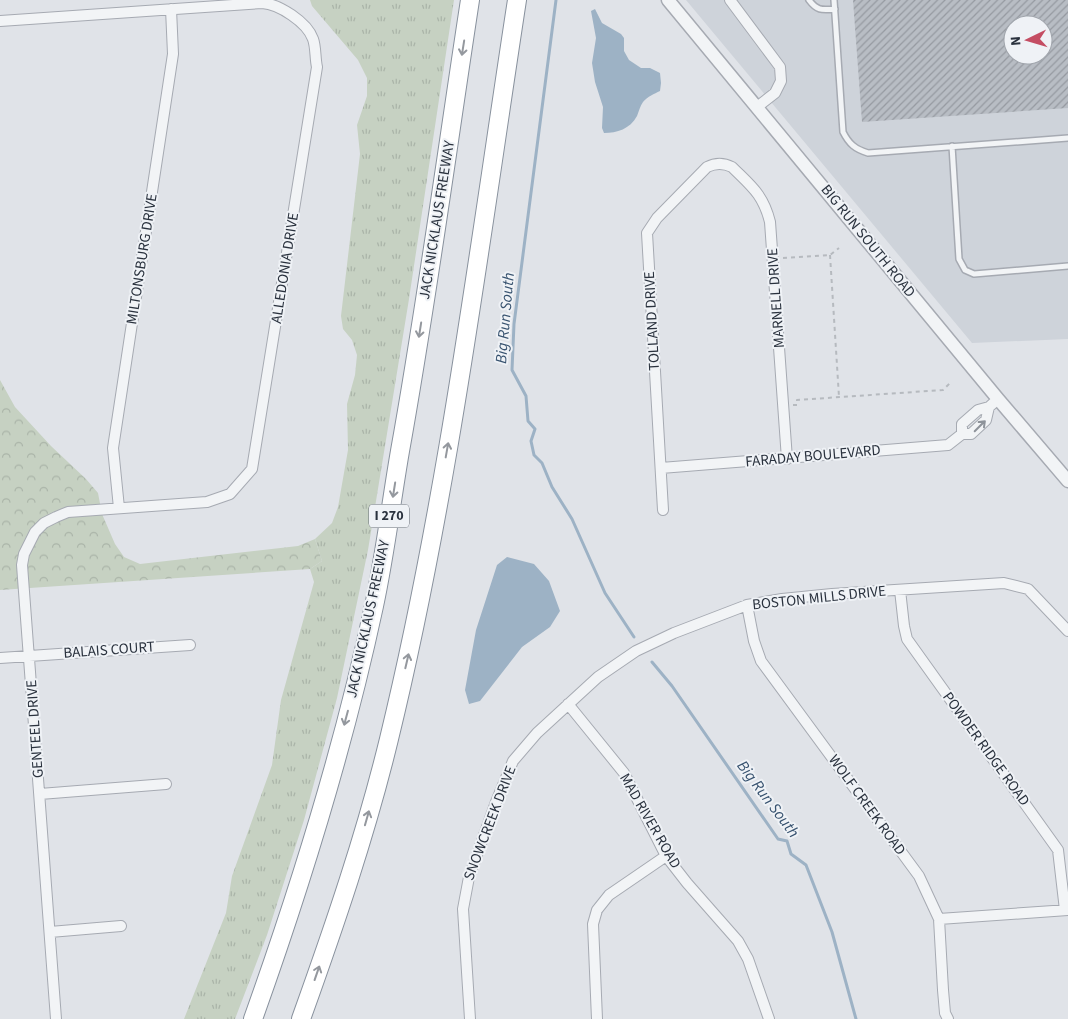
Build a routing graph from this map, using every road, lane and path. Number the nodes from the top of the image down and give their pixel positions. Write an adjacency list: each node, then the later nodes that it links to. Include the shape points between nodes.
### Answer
1 (470, 0): 44 (highway, JACK NICKLAUS FREEWAY / I 270, one-way to 44, via 406,422 374,605 323,803)
2 (517, 0): 45 (highway, one-way to 2, via 363,831 408,655 452,418)
3 (668, 0): 10 (street, BIG RUN SOUTH ROAD)
4 (730, 0): 10 (street, via 780,67 781,81 775,93)
5 (809, 0): 7 (lane, via 814,7)
6 (834, 0): 7 (lane)
7 (835, 9): 12 (lane, via 843,132 848,142 868,153)
8 (172, 10): 9 (street, ALLEDONIA DRIVE); 24 (street, ALLEDONIA DRIVE, via 272,4 298,19 313,38 316,67); 26 (street, MILTONSBURG DRIVE, via 174,54 113,448)
9 (0, 21)
10 (757, 106): 20 (street, BIG RUN SOUTH ROAD)
11 (1068, 138): 12 (lane)
12 (952, 146): 17 (lane, via 959,259 965,270 974,274)
13 (718, 164): 16 (street, MARNELL DRIVE, via 732,167 760,195 770,222); 23 (street, TOLLAND DRIVE, via 707,167 657,218 648,232)
14 (839, 248): 15 (path)
15 (830, 255): 16 (path); 19 (path)
16 (773, 259): 21 (street, MARNELL DRIVE)
17 (1068, 266)
18 (950, 383): 19 (path, via 942,390)
19 (839, 397): 21 (path, via 797,400 797,405)
20 (994, 403): 22 (street, FARADAY BOULEVARD, via 986,420 971,434 962,434 948,445); 25 (street, BIG RUN SOUTH ROAD)
21 (783, 406): 22 (street, MARNELL DRIVE)
22 (787, 459): 23 (street, FARADAY BOULEVARD)
23 (661, 468): 27 (street, TOLLAND DRIVE)
24 (252, 469): 26 (street, GENTEEL DRIVE, via 230,494 207,502)
25 (1068, 481)
26 (119, 508): 33 (street, GENTEEL DRIVE, via 68,512 44,523 35,532 22,565)
27 (663, 510)
28 (900, 590): 29 (street, BOSTON MILLS DRIVE, via 832,594); 30 (street, BOSTON MILLS DRIVE, via 1012,583 1033,593); 39 (street, POWDER RIDGE ROAD, via 908,639 1058,850)
29 (747, 605): 32 (street, BOSTON MILLS DRIVE, via 674,633); 40 (street, WOLF CREEK ROAD, via 761,661 919,876)
30 (1068, 631)
31 (190, 645): 33 (street, BALAIS COURT)
32 (636, 652): 35 (street, SNOWCREEK DRIVE, via 598,677)
33 (29, 656): 34 (street, BALAIS COURT); 37 (street, GENTEEL DRIVE)
34 (0, 658)
35 (568, 704): 38 (street, MAD RIVER ROAD, via 624,773); 46 (street, SNOWCREEK DRIVE, via 513,761 469,877 463,910)
36 (166, 784): 37 (street)
37 (40, 794): 42 (street, GENTEEL DRIVE)
38 (666, 856): 47 (street, via 609,895 597,910 593,924); 48 (street, MAD RIVER ROAD, via 738,941)
39 (1067, 910): 40 (street)
40 (939, 919): 49 (street, WOLF CREEK ROAD)
41 (121, 926): 42 (street)
42 (50, 932): 43 (street, GENTEEL DRIVE)
43 (56, 1019)
44 (253, 1019)
45 (301, 1019)
46 (470, 1019)
47 (597, 1019)
48 (769, 1019)
49 (948, 1019)

